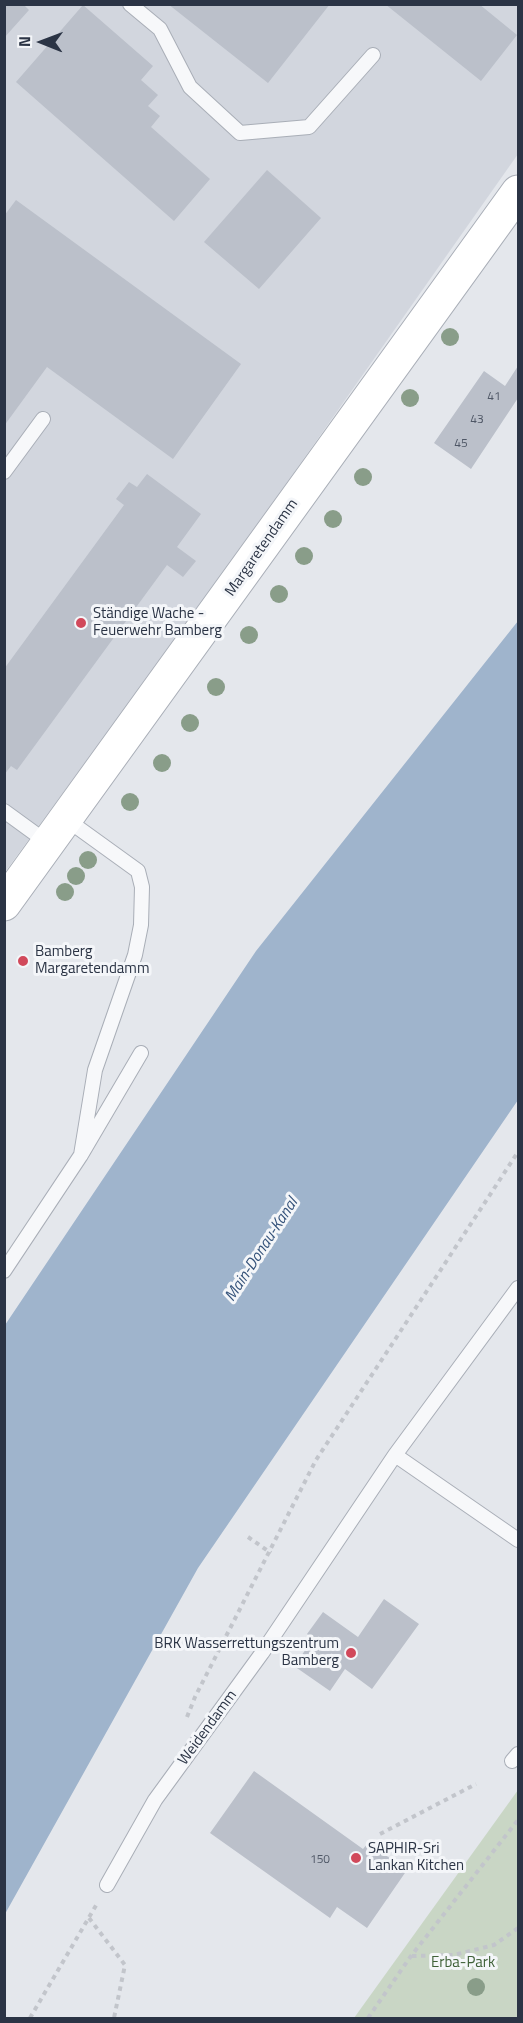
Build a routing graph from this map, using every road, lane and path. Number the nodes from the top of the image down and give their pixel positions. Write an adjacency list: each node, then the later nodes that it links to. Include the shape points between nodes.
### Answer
1 (130, 4): 2 (lane, via 160,29 190,87 240,133 309,127)
2 (373, 55)
3 (519, 192): 7 (street, Margaretendamm)
4 (43, 419): 5 (lane)
5 (4, 472)
6 (4, 811): 7 (lane)
7 (57, 831): 8 (street, Margaretendamm); 11 (lane, via 138,871 142,887 135,955 95,1070)
8 (4, 904)
9 (141, 1053): 11 (lane)
10 (519, 1152): 17 (path, via 316,1460)
11 (81, 1155): 12 (lane)
12 (4, 1271)
13 (519, 1288): 14 (lane, Weidendamm)
14 (395, 1455): 16 (lane); 22 (lane, Weidendamm, via 262,1653 156,1800)
15 (248, 1537): 17 (path)
16 (519, 1540)
17 (271, 1553): 18 (path, via 195,1697)
18 (183, 1728)
19 (476, 1784): 21 (path)
20 (519, 1820): 25 (path)
21 (380, 1834)
22 (106, 1885): 23 (path)
23 (89, 1918): 26 (path); 27 (path, via 125,1965)
24 (519, 1928): 25 (path, via 494,1945 454,1955)
25 (411, 1956): 28 (path)
26 (30, 2019)
27 (114, 2019)
28 (368, 2019)

